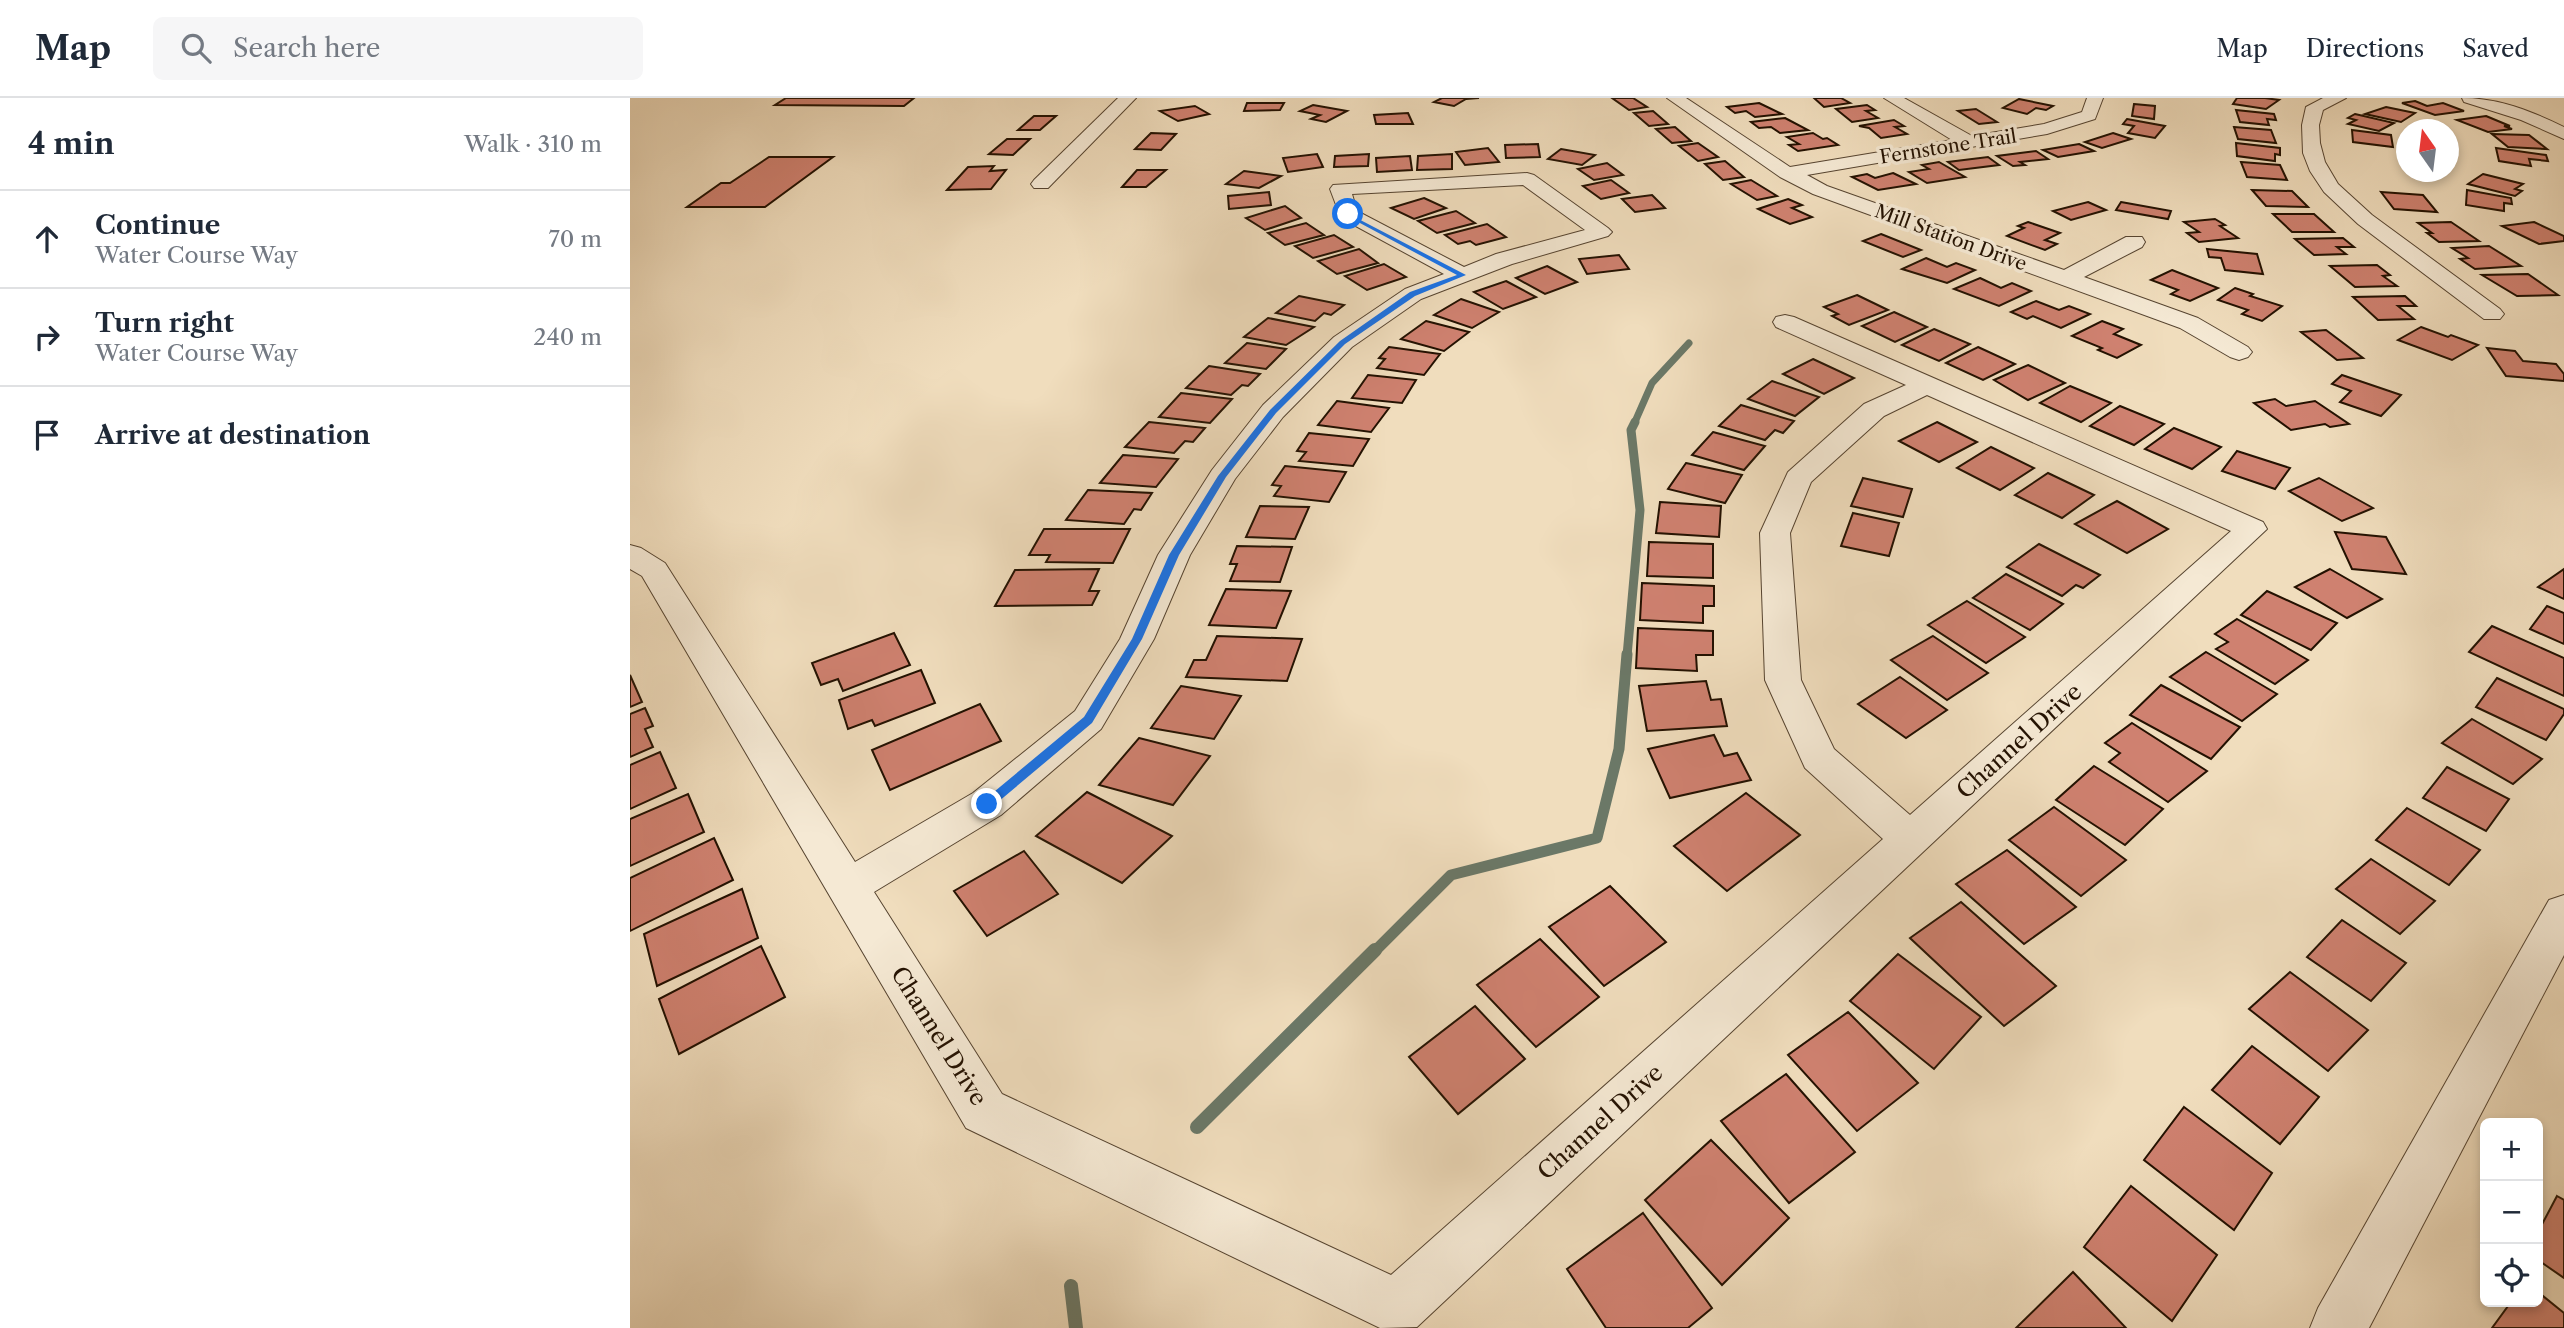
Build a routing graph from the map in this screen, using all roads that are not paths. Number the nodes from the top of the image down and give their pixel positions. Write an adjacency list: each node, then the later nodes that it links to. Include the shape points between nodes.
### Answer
1 (1128, 98): 10 (street)
2 (1675, 98): 9 (street, Mill Station Drive)
3 (1892, 98): 8 (street)
4 (2095, 98): 8 (street, Fernstone Trail, via 2089,115 2047,129)
5 (2338, 98): 14 (street, via 2315,107 2310,118 2311,143 2326,182 2367,220)
6 (2470, 98): 7 (street)
7 (2563, 133)
8 (1971, 143): 9 (street, Fernstone Trail)
9 (1787, 173): 13 (street, Mill Station Drive, via 1820,190)
10 (1041, 184)
11 (2134, 242): 13 (street)
12 (1463, 275): 12 (street, via 1601,232 1527,179 1340,189 1348,214); 20 (street, via 1413,294 1343,342 1273,411 1222,476 1174,555 1137,639 1088,720 987,804)
13 (2066, 278): 16 (street, Mill Station Drive, via 2189,323)
14 (2491, 314)
15 (1785, 322): 17 (street, Channel Drive)
16 (2239, 352)
17 (1927, 384): 19 (street, via 1874,410 1798,478 1775,533 1783,680 1819,758); 19 (street, Channel Drive, via 2252,529)
18 (630, 555): 20 (street, Channel Drive, via 654,570)
19 (1911, 839): 20 (street, Channel Drive, via 1397,1307 984,1111)
20 (848, 887)
21 (2564, 913): 22 (street)
22 (2338, 1328)

